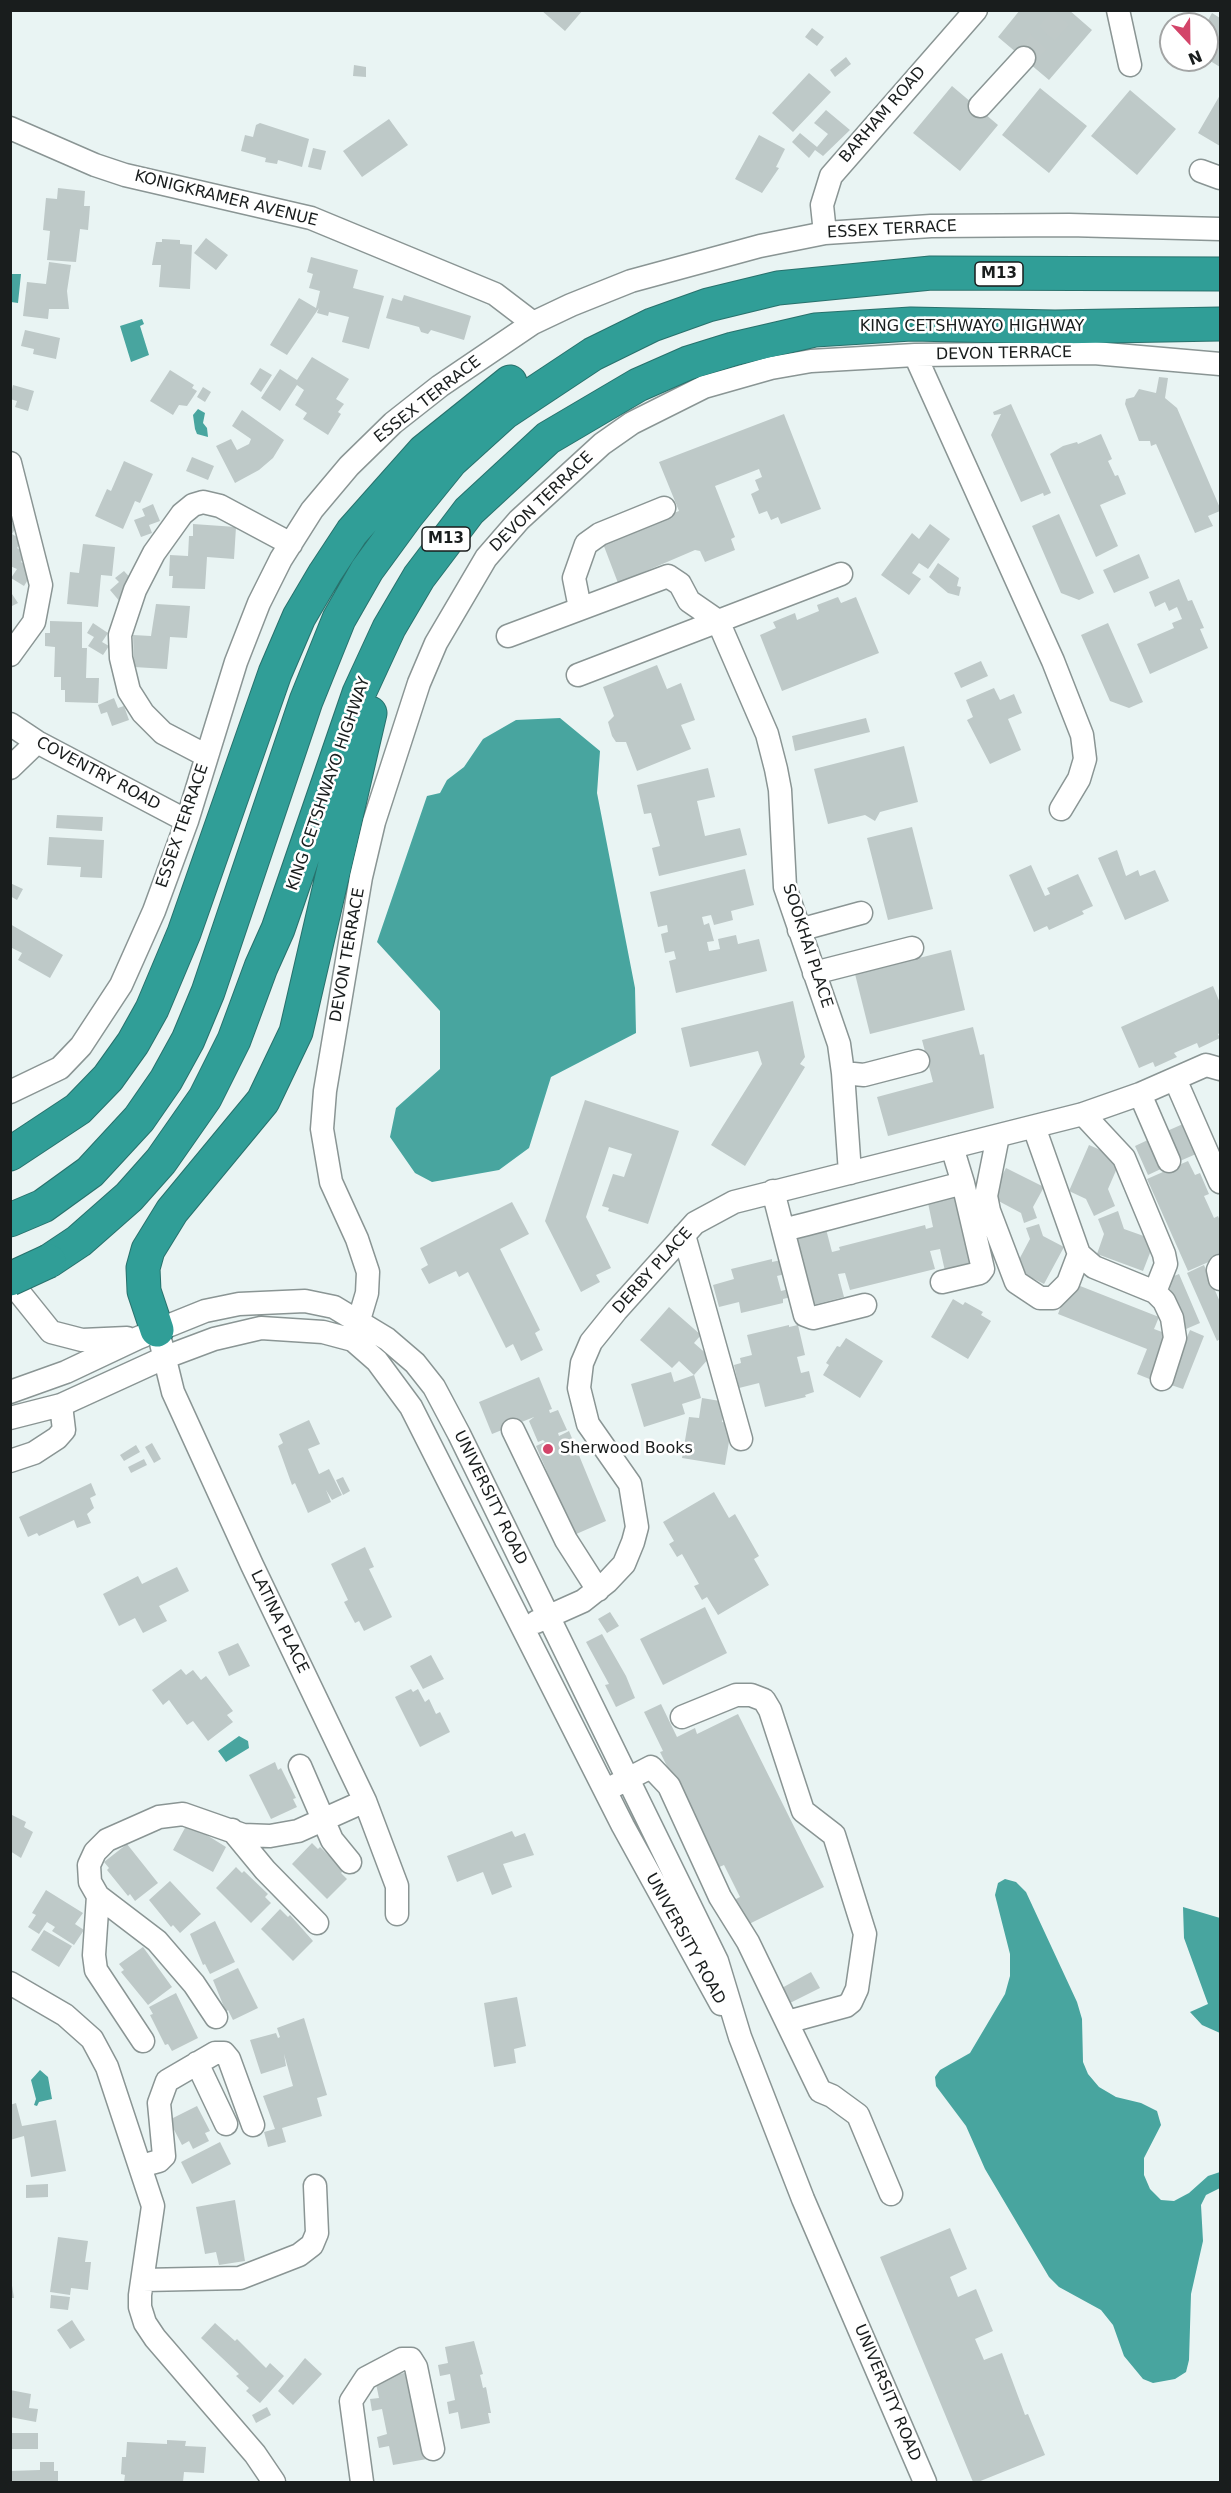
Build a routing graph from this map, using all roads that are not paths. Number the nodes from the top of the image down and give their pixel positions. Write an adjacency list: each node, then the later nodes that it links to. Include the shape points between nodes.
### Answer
1 (976, 10): 3 (street, BARHAM ROAD)
2 (1118, 10): 5 (street)
3 (960, 19): 9 (street, BARHAM ROAD, via 831,176 822,205)
4 (1024, 58): 6 (street)
5 (1130, 65)
6 (980, 106)
7 (10, 128): 12 (street, KONIGKRAMER AVENUE, via 125,175 322,222 495,294)
8 (1221, 229): 9 (street, ESSEX TERRACE, via 931,226)
9 (825, 233): 12 (street, ESSEX TERRACE, via 631,281)
10 (1221, 274): 11 (highway, M13, via 931,273)
11 (778, 288): 46 (highway, via 726,292 669,305 553,357 509,383 459,421 386,490 352,532 299,617 275,673 184,933 138,1035 108,1078 78,1109); 52 (highway, M13, via 708,305 652,325 593,354 504,413 451,461 367,570 339,619 306,701 229,935 188,1040 166,1080 133,1127 90,1172 43,1206)
12 (533, 323): 18 (street, ESSEX TERRACE, via 393,423 349,466 312,510)
13 (1221, 324): 22 (highway, KING CETSHWAYO HIGHWAY / M13, via 849,327 778,337 688,363 593,409 548,438 508,472 439,548)
14 (915, 355): 15 (street, DEVON TERRACE, via 1094,353); 30 (street, via 1053,661 1082,735 1085,759 1079,779); 63 (street, DEVON TERRACE, via 811,361 771,368 704,387 670,402 602,444 519,520 486,558 463,594 419,682 374,822 326,1091 322,1129 326,1161 368,1272 367,1293)
15 (1221, 364)
16 (10, 463): 24 (street, via 41,585 34,622)
17 (664, 508): 20 (street, via 600,534 586,544 573,578)
18 (291, 544): 28 (street, ESSEX TERRACE, via 259,603); 28 (street, via 212,502 193,505 182,514 154,554 135,590 120,635 129,691 163,733)
19 (841, 574): 21 (street)
20 (580, 608): 21 (street, via 668,576 680,584 689,601); 23 (street)
21 (718, 621): 25 (street); 33 (street, SOOKHAI PLACE, via 767,734 780,790 786,888)
22 (389, 628): 58 (highway, KING CETSHWAYO HIGHWAY / M13, bridge, via 358,693 279,929 206,1098 161,1161 129,1197 80,1241); 64 (highway, via 296,1032 262,1101 172,1211 148,1250 143,1268 144,1291)
23 (508, 636)
24 (10, 655)
25 (578, 675)
26 (10, 724): 27 (street, COVENTRY ROAD)
27 (37, 742): 29 (street); 31 (street, COVENTRY ROAD)
28 (207, 756): 31 (street, ESSEX TERRACE)
29 (10, 768)
30 (1061, 809)
31 (187, 821): 40 (street, ESSEX TERRACE, via 121,985 87,1037 60,1068)
32 (861, 913): 33 (street)
33 (799, 930): 35 (street, SOOKHAI PLACE)
34 (912, 948): 35 (street)
35 (814, 973): 38 (street, SOOKHAI PLACE, via 838,1044)
36 (918, 1061): 38 (street, via 864,1075)
37 (1218, 1064): 39 (street, DERBY PLACE, via 1206,1065)
38 (843, 1073): 48 (street, SOOKHAI PLACE)
39 (1175, 1079): 41 (street, DERBY PLACE); 49 (street)
40 (10, 1092)
41 (1140, 1094): 42 (street, DERBY PLACE); 47 (street)
42 (1083, 1114): 43 (street, DERBY PLACE); 60 (street, via 1124,1158 1164,1254 1166,1264)
43 (1034, 1127): 44 (street, DERBY PLACE); 55 (street)
44 (999, 1136): 45 (street, DERBY PLACE); 55 (street, via 986,1196 1016,1282 1040,1298 1053,1298 1068,1283)
45 (952, 1147): 48 (street, DERBY PLACE); 50 (street)
46 (10, 1154)
47 (1169, 1161)
48 (850, 1173): 51 (street, DERBY PLACE)
49 (1221, 1182)
50 (963, 1183): 53 (street); 59 (street, via 984,1266 980,1273)
51 (773, 1191): 53 (street); 54 (street, DERBY PLACE, via 718,1208)
52 (10, 1220)
53 (783, 1230): 61 (street, via 805,1315 813,1318)
54 (684, 1235): 70 (street); 72 (street, DERBY PLACE, via 591,1342 582,1363 579,1388 585,1414 594,1436 630,1484 637,1527 624,1564)
55 (1079, 1254): 60 (street, via 1094,1268)
56 (1221, 1266): 57 (street)
57 (1221, 1279)
58 (12, 1280): 62 (street); 64 (street, via 51,1332 82,1340)
59 (942, 1282)
60 (1155, 1292): 65 (street, via 1168,1309 1175,1338)
61 (865, 1305)
62 (10, 1313)
63 (356, 1330): 64 (street, UNIVERSITY ROAD, via 334,1307 305,1301 239,1304 205,1311); 73 (street, UNIVERSITY ROAD, via 415,1363 434,1387); 74 (street, UNIVERSITY ROAD, via 411,1407)
64 (154, 1341): 66 (street, UNIVERSITY ROAD); 67 (street, UNIVERSITY ROAD); 79 (street, LATINA PLACE, via 172,1392)
65 (1162, 1379)
66 (10, 1392)
67 (61, 1405): 68 (street, UNIVERSITY ROAD); 71 (street, via 64,1430 57,1438 34,1453)
68 (10, 1418)
69 (513, 1430): 72 (street, via 566,1540)
70 (741, 1439)
71 (10, 1461)
72 (598, 1590): 73 (street, DERBY PLACE)
73 (548, 1616): 74 (street, DERBY PLACE); 77 (street, UNIVERSITY ROAD)
74 (523, 1627): 78 (street, UNIVERSITY ROAD)
75 (682, 1717): 88 (street, via 736,1695 764,1700 803,1811 834,1835 865,1934 857,1989 846,2006)
76 (300, 1766): 80 (street)
77 (627, 1778): 78 (street); 88 (street, via 651,1767 669,1786 720,1897 748,1942); 89 (street, UNIVERSITY ROAD, via 717,1961)
78 (605, 1791): 89 (street, UNIVERSITY ROAD)
79 (365, 1801): 80 (street); 84 (street, LATINA PLACE, via 397,1886)
80 (325, 1821): 81 (street, via 270,1836 243,1835); 82 (street, via 332,1840)
81 (232, 1830): 83 (street, via 183,1814 159,1817 107,1840 89,1864 90,1882); 85 (street, via 264,1870)
82 (350, 1862)
83 (98, 1896): 87 (street, via 157,1941); 90 (street, via 96,1970)
84 (397, 1914)
85 (316, 1923)
86 (10, 1983): 94 (street, via 65,2014 92,2039 107,2067)
87 (216, 2017)
88 (787, 2022): 96 (street, via 820,2091 858,2115)
89 (740, 2037): 101 (street, UNIVERSITY ROAD, via 803,2199)
90 (143, 2041)
91 (197, 2063): 92 (street); 93 (street, via 215,2053 226,2056); 94 (street, via 173,2075 163,2088 159,2103 164,2156)
92 (226, 2124)
93 (253, 2125)
94 (141, 2166): 97 (street, via 154,2216)
95 (315, 2186): 97 (street, via 316,2233 312,2245 299,2255 240,2278)
96 (891, 2194)
97 (142, 2280): 99 (street, via 140,2307 155,2338 255,2454)
98 (433, 2449): 100 (street, via 416,2367 411,2359 402,2359 366,2378 351,2401)
99 (274, 2482)
100 (362, 2482)
101 (925, 2482)

